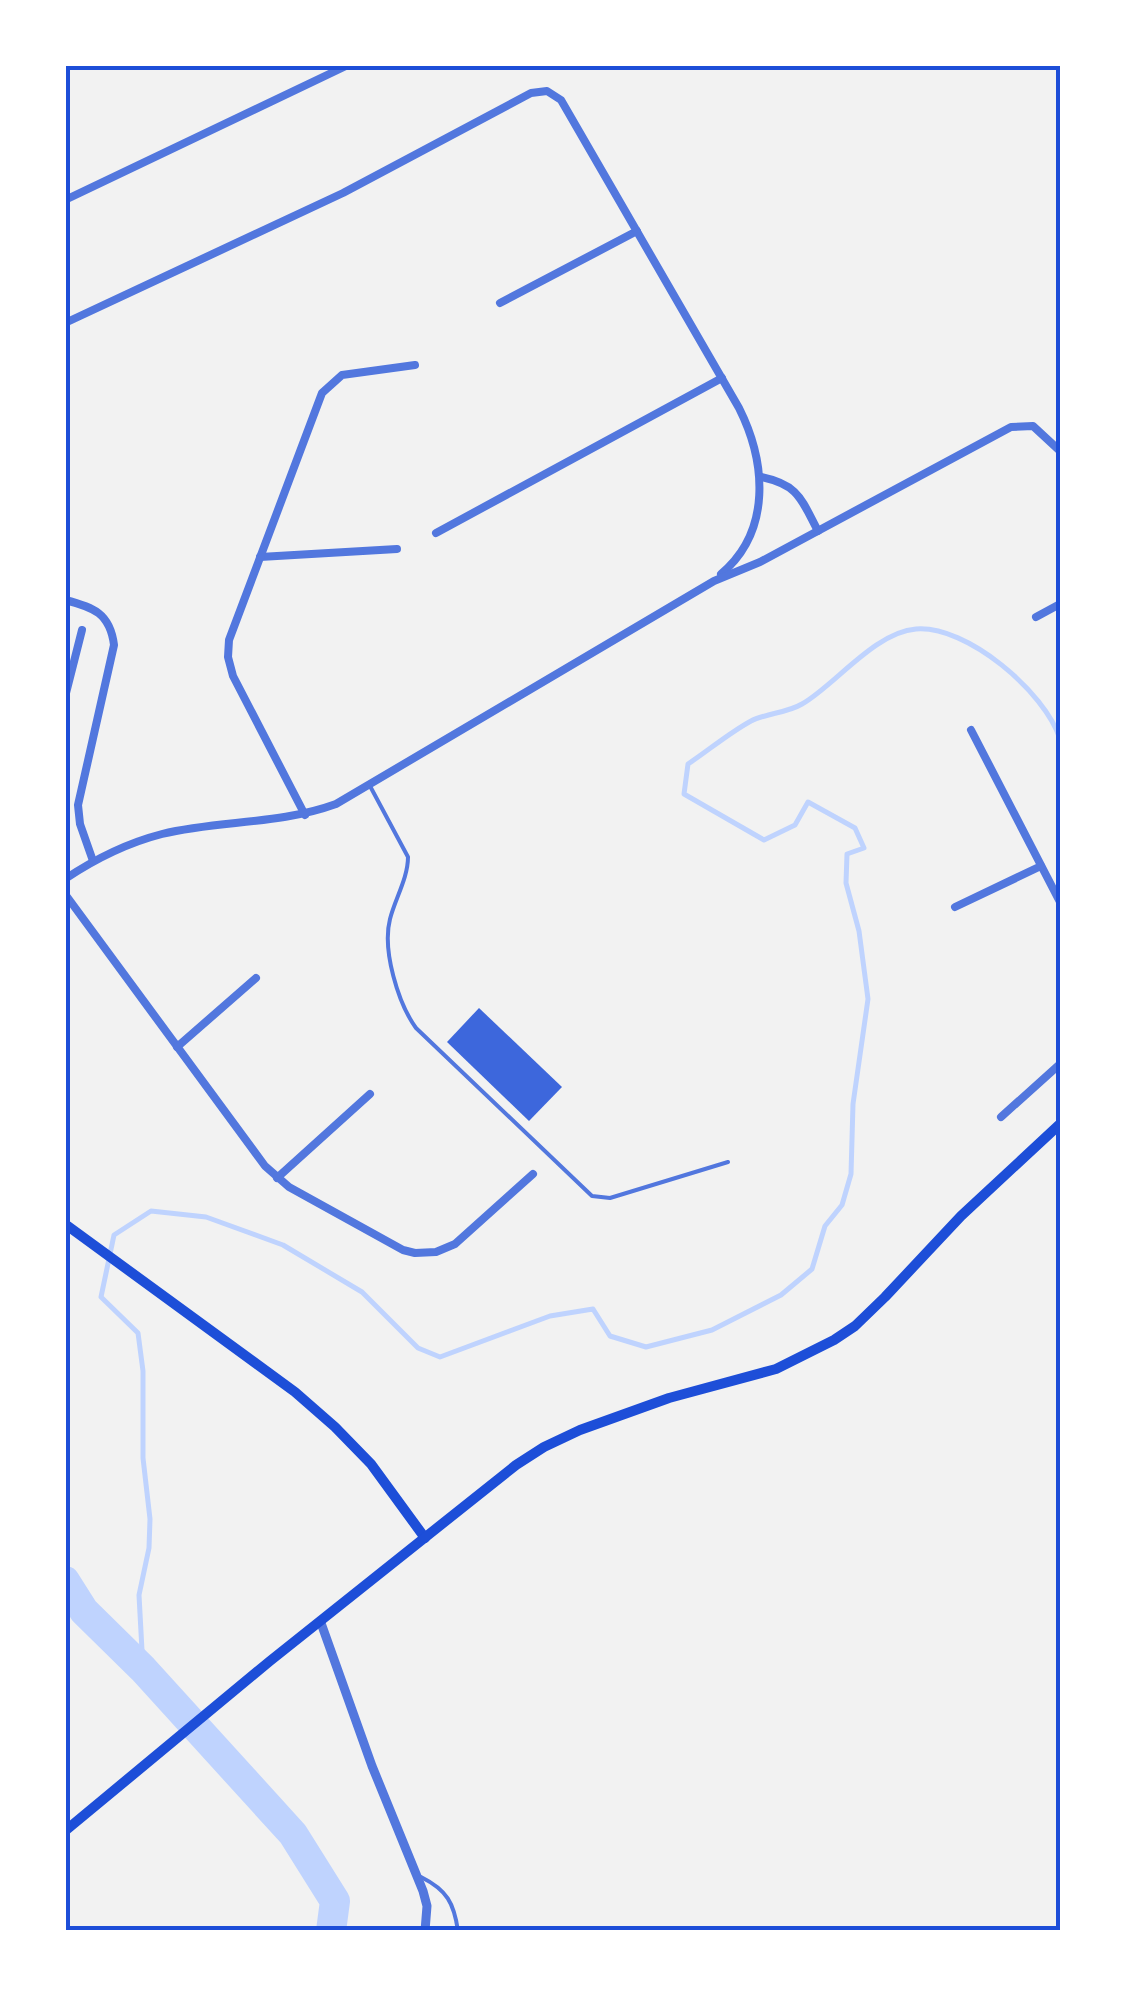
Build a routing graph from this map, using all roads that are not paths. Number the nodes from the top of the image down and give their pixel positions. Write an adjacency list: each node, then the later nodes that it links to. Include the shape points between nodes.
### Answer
1 (348, 65): 2 (street)
2 (65, 200)
3 (637, 231): 4 (street); 5 (street, via 560,100 547,91); 7 (street)
4 (500, 302)
5 (65, 323)
6 (415, 365): 13 (street, via 360,370 330,382)
7 (722, 378): 9 (street, via 748,425); 11 (street)
8 (1060, 450): 10 (street, via 1025,424 1004,431)
9 (761, 477): 10 (street, via 794,488); 14 (street, via 749,536)
10 (818, 531): 14 (street)
11 (436, 533)
12 (397, 549): 13 (street)
13 (260, 557): 24 (street, via 229,640 229,666)
14 (714, 581): 21 (street)
15 (65, 600): 23 (street, via 99,611 114,644)
16 (1060, 604): 17 (street)
17 (1036, 618)
18 (82, 630): 19 (street)
19 (65, 697)
20 (972, 730): 26 (street)
21 (370, 786): 24 (street); 37 (lane, via 408,857 388,941 398,995 416,1028 592,1196 610,1198)
22 (65, 802): 23 (street)
23 (78, 805): 25 (street)
24 (306, 815): 25 (street, via 163,834)
25 (93, 861): 27 (street)
26 (1041, 866): 29 (street); 30 (street)
27 (65, 879)
28 (65, 894): 32 (street)
29 (1060, 902)
30 (955, 907)
31 (256, 978): 32 (street)
32 (178, 1047): 39 (street)
33 (1060, 1064): 35 (street)
34 (370, 1094): 39 (street)
35 (1002, 1118)
36 (1060, 1124): 41 (main road, via 834,1340 776,1370 669,1398 544,1447)
37 (728, 1162)
38 (533, 1174): 39 (street, via 455,1244 427,1254 402,1250)
39 (277, 1178)
40 (65, 1224): 41 (main road, via 335,1426)
41 (425, 1538): 42 (main road)
42 (321, 1623): 43 (main road); 44 (street)
43 (65, 1831)
44 (418, 1876): 45 (street, via 427,1906); 46 (lane, via 447,1894)
45 (425, 1931)
46 (458, 1931)

